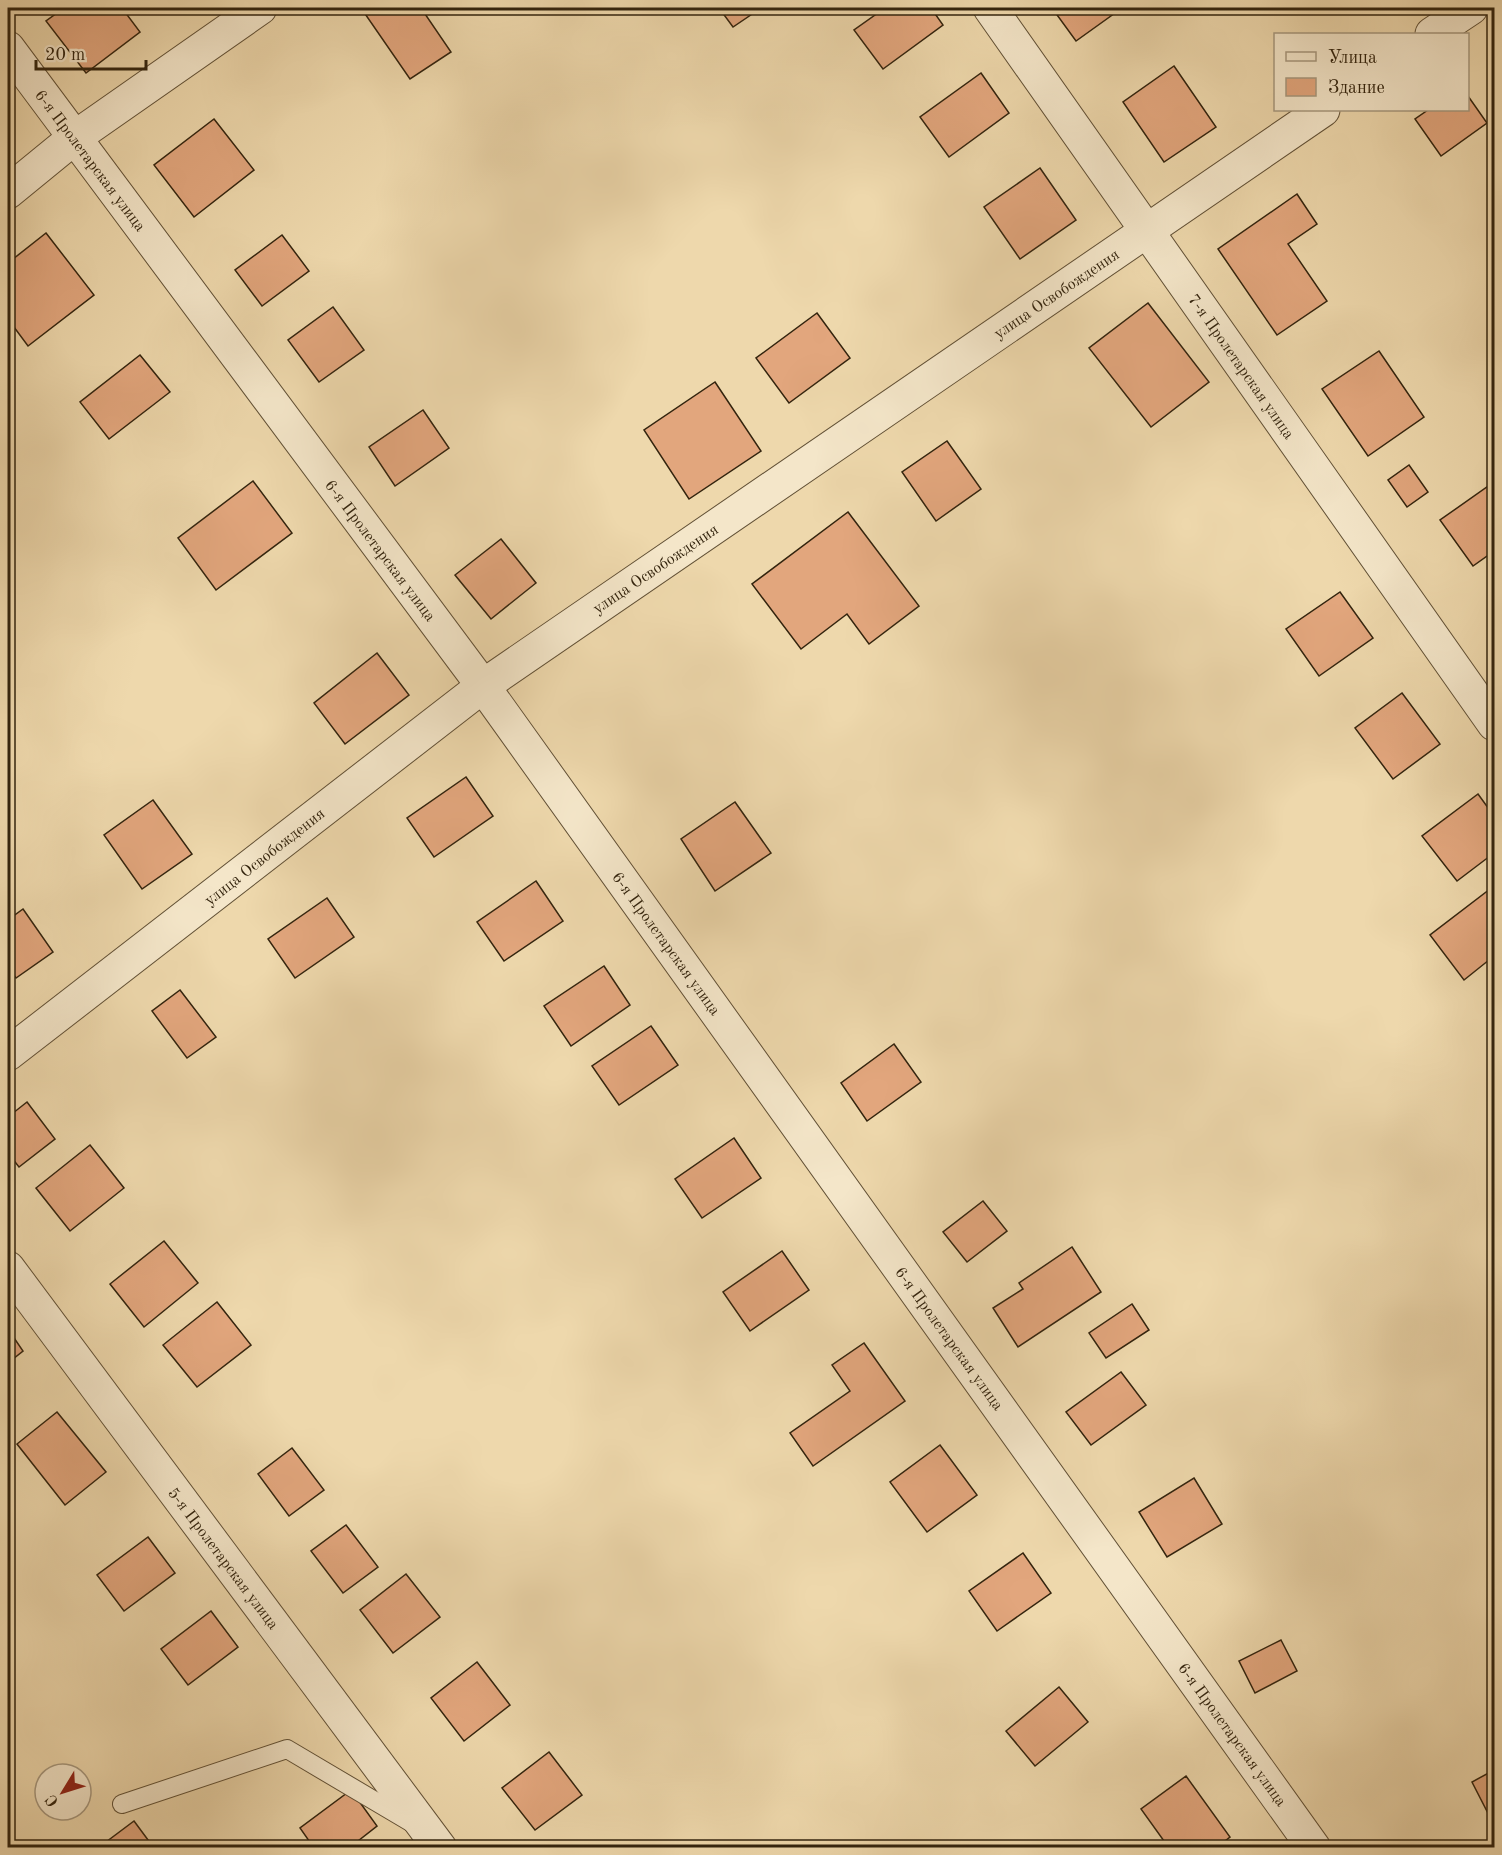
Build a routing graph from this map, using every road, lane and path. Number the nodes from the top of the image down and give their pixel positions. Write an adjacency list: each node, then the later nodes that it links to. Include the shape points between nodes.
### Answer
1 (260, 8): 7 (street)
2 (990, 8): 9 (street, 7-я Пролетарская улица)
3 (1471, 8): 4 (street)
4 (1434, 33)
5 (8, 48): 7 (street, 6-я Пролетарская улица)
6 (1322, 111): 9 (street, улица Освобождения)
7 (74, 138): 8 (street); 10 (street, 6-я Пролетарская улица)
8 (8, 192)
9 (1146, 231): 10 (street, улица Освобождения); 11 (street, 7-я Пролетарская улица)
10 (483, 686): 12 (street, улица Освобождения); 16 (street, 6-я Пролетарская улица)
11 (1494, 724)
12 (8, 1054)
13 (8, 1268): 15 (street, 5-я Пролетарская улица)
14 (122, 1804): 15 (lane, via 287,1749)
15 (435, 1840)
16 (1314, 1848)

